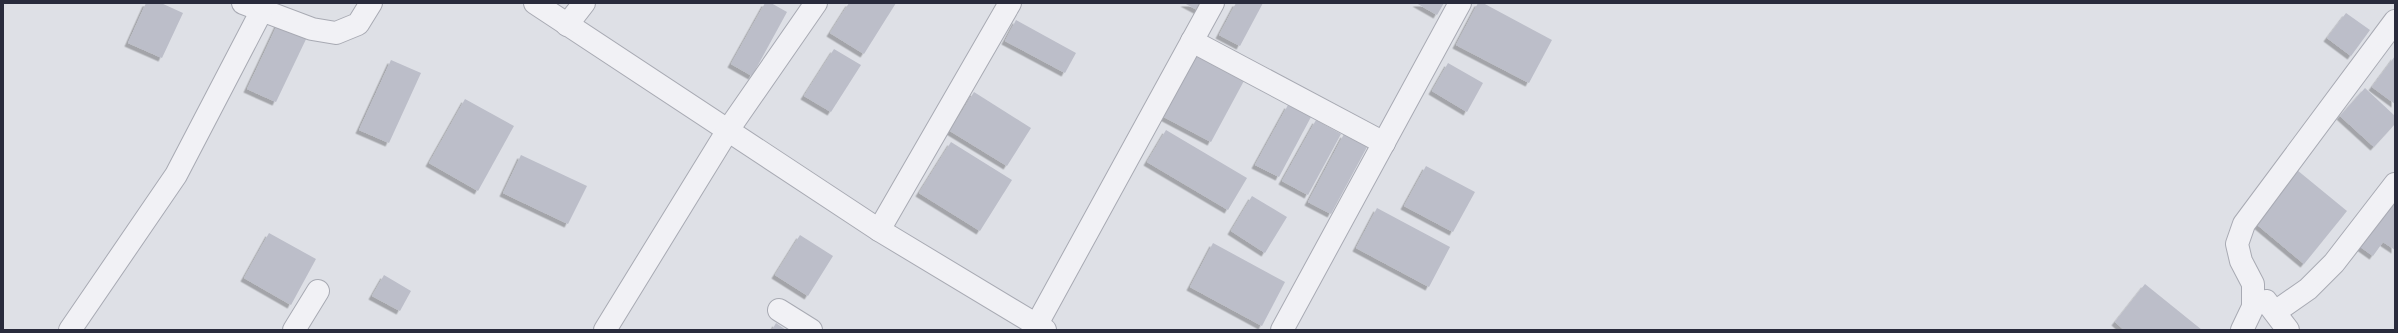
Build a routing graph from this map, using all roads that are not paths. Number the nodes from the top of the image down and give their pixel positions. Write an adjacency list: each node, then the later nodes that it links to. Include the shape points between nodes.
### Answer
1 (371, 3): 8 (street, via 358,24 336,34 312,29)
2 (535, 3): 10 (street)
3 (584, 3): 10 (street)
4 (816, 3): 12 (street)
5 (1010, 3): 15 (street)
6 (1213, 3): 11 (street)
7 (1460, 3): 13 (street)
8 (253, 7): 21 (street, via 176,175)
9 (2395, 21): 16 (street, via 2244,224 2237,244 2241,261)
10 (567, 25): 12 (street)
11 (1192, 41): 13 (street); 20 (street)
12 (728, 130): 15 (street); 23 (street)
13 (1384, 143): 25 (street)
14 (2395, 184): 19 (street, via 2334,263 2308,289)
15 (878, 230): 20 (street)
16 (2253, 284): 19 (street); 26 (street, via 2253,307)
17 (318, 291): 22 (street)
18 (779, 310): 24 (street)
19 (2275, 312): 27 (street)
20 (1041, 327)
21 (70, 330)
22 (294, 330)
23 (605, 330)
24 (811, 330)
25 (1282, 330)
26 (2242, 330)
27 (2288, 330)

